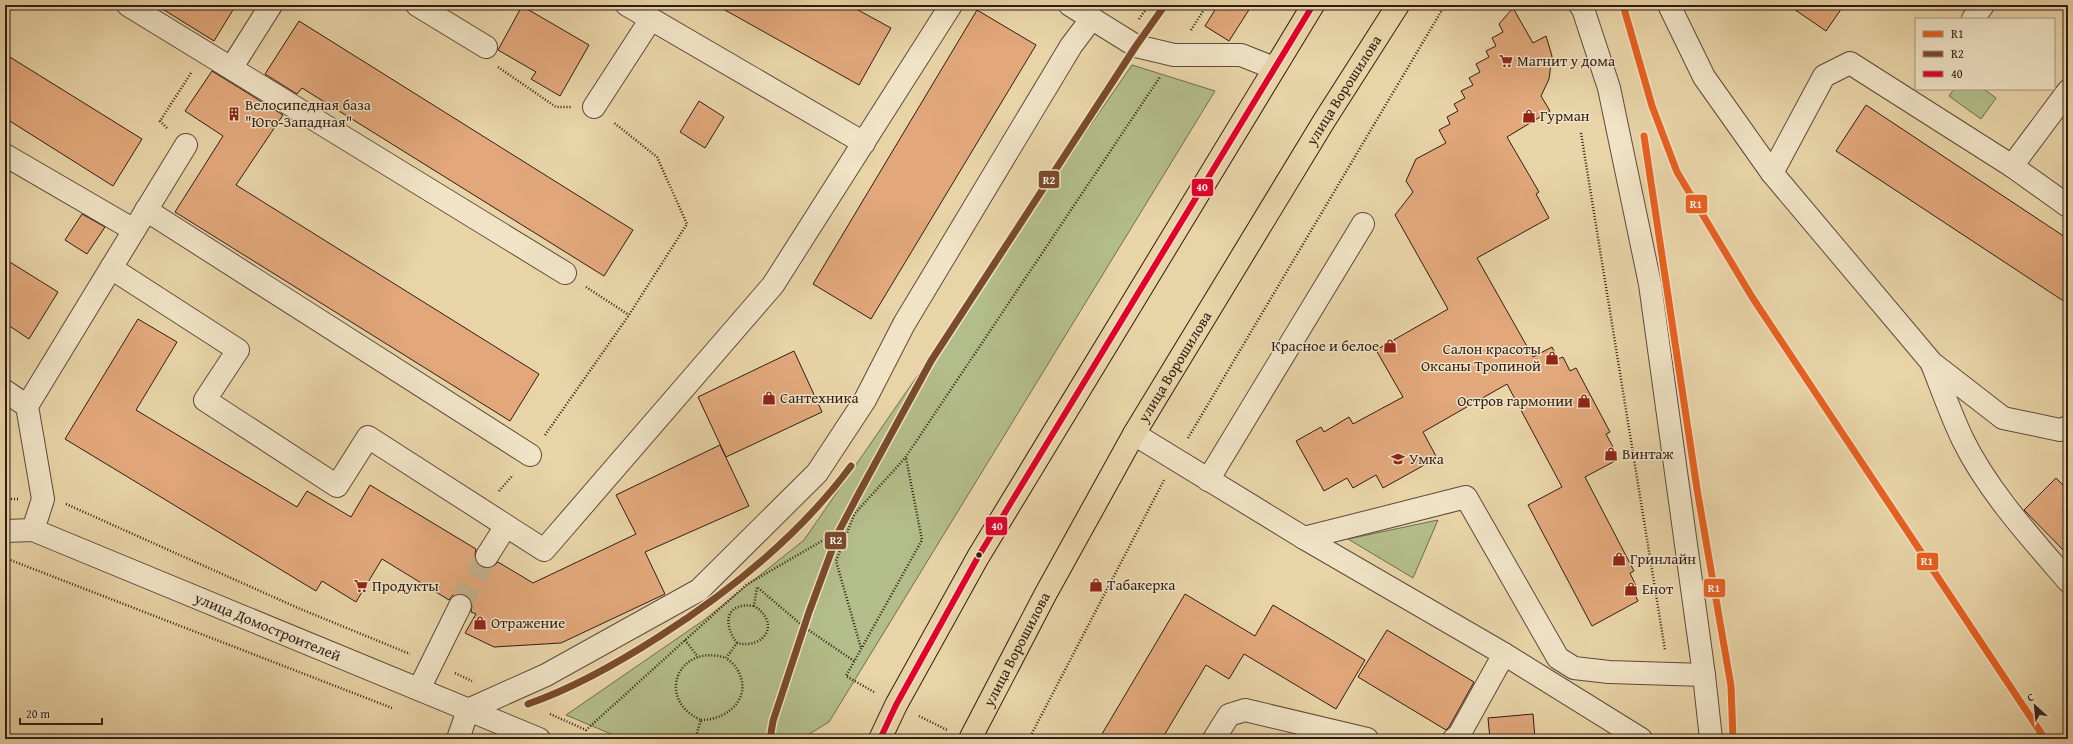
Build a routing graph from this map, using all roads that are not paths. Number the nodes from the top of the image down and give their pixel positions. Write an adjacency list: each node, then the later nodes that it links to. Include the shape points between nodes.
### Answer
1 (128, 5): 16 (street)
2 (271, 5): 16 (street)
3 (417, 5): 15 (street)
4 (627, 5): 14 (street)
5 (951, 5): 20 (street)
6 (1070, 5): 12 (street)
7 (1313, 5): 17 (main road)
8 (1398, 5): 35 (main road, улица Ворошилова, via 1331,109)
9 (1669, 5): 24 (street, via 1704,77)
10 (1983, 5): 13 (street)
11 (1583, 6): 46 (street, via 1609,88 1650,284)
12 (1092, 18): 17 (street, via 1136,46 1174,55 1241,55); 48 (street, via 1071,46 904,324 865,400 817,473 700,590 546,675)
13 (1974, 18)
14 (651, 19): 19 (street); 20 (street)
15 (486, 47)
16 (232, 67): 30 (street)
17 (1274, 68): 54 (main road, via 978,557 896,705)
18 (2068, 91): 23 (street)
19 (594, 107)
20 (864, 143): 38 (street, via 773,285 544,550)
21 (186, 145): 26 (street)
22 (5, 155): 28 (street)
23 (2012, 166): 24 (street, via 1850,63 1824,76); 25 (street)
24 (1772, 173): 31 (street)
25 (2068, 206)
26 (146, 210): 28 (street); 36 (street)
27 (1363, 224): 37 (street)
28 (134, 230): 29 (street)
29 (111, 268): 33 (street); 38 (street, via 238,350 205,400 337,486 368,438)
30 (565, 273)
31 (1932, 363): 34 (street, via 2003,418 2060,430); 43 (street, via 1963,440 1980,468 2015,520)
32 (5, 392): 33 (street)
33 (27, 406): 39 (street, via 43,499)
34 (2068, 427)
35 (1134, 434): 37 (street); 50 (main road, улица Ворошилова, via 1045,595)
36 (530, 455)
37 (1208, 480): 41 (street)
38 (506, 526): 42 (street)
39 (34, 530): 40 (street, улица Домостроителей); 47 (street, улица Домостроителей)
40 (5, 531)
41 (1304, 538): 45 (street); 46 (street, via 1466,497 1558,658 1574,668 1609,672)
42 (488, 556)
43 (2068, 581)
44 (460, 606): 47 (street)
45 (1504, 654): 49 (street); 52 (street)
46 (1704, 675): 58 (street)
47 (419, 689): 48 (street, улица Домостроителей)
48 (468, 710): 51 (street, улица Домостроителей); 53 (street)
49 (1616, 731): 57 (street)
50 (961, 736)
51 (532, 738)
52 (1457, 738)
53 (458, 739)
54 (880, 739)
55 (1214, 739): 56 (street, via 1230,715 1245,710)
56 (1368, 739)
57 (1641, 739)
58 (1711, 739)

